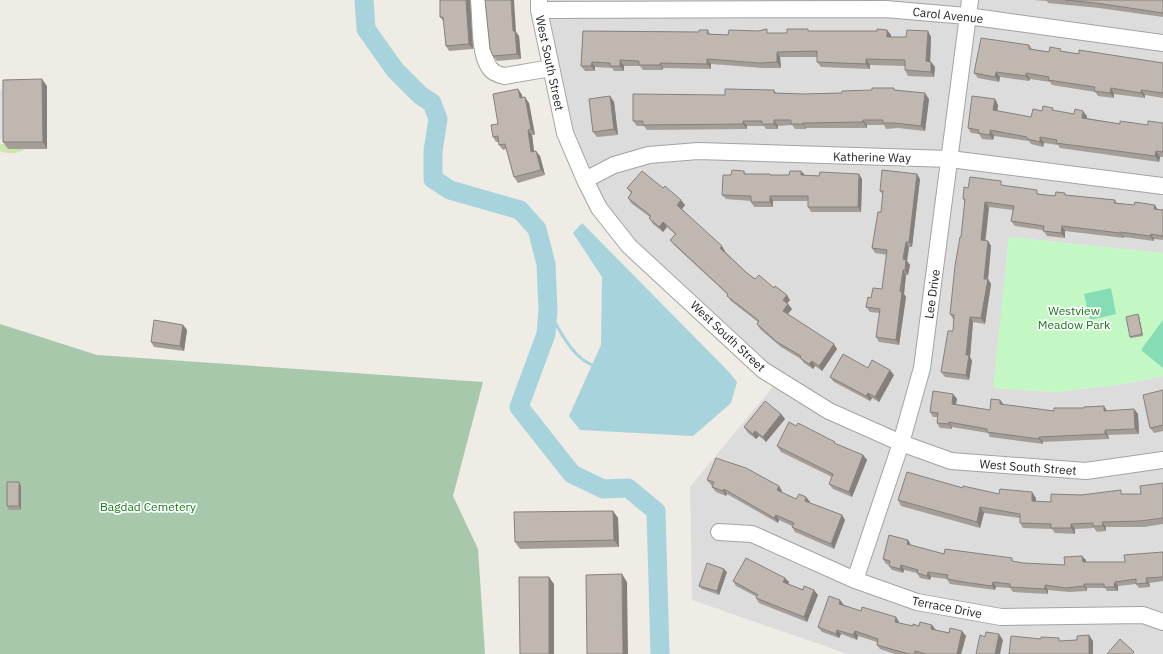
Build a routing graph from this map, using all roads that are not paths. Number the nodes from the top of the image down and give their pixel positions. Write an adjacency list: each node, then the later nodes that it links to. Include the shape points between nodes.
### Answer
1 (479, 0): 6 (street, via 484,56 489,68 505,76)
2 (970, 0): 4 (street, Lee Drive)
3 (539, 5): 4 (street, Carol Avenue, via 885,9); 6 (street, West South Street)
4 (967, 16): 5 (street, Carol Avenue); 7 (street, Lee Drive)
5 (1163, 43)
6 (551, 68): 8 (street, West South Street, via 566,132)
7 (950, 159): 8 (street, Katherine Way, via 698,151 649,155 614,165); 9 (street, Katherine Way); 10 (street, Lee Drive, via 922,368)
8 (585, 180): 10 (street, West South Street, via 599,208 628,246 763,370 829,411)
9 (1163, 186)
10 (901, 443): 11 (street, West South Street, via 951,461 1086,471); 13 (street, Lee Drive)
11 (1163, 460)
12 (719, 532): 13 (street, Terrace Drive, via 752,534)
13 (855, 580): 14 (street, Terrace Drive, via 917,602 1001,617 1143,615)
14 (1163, 622)

